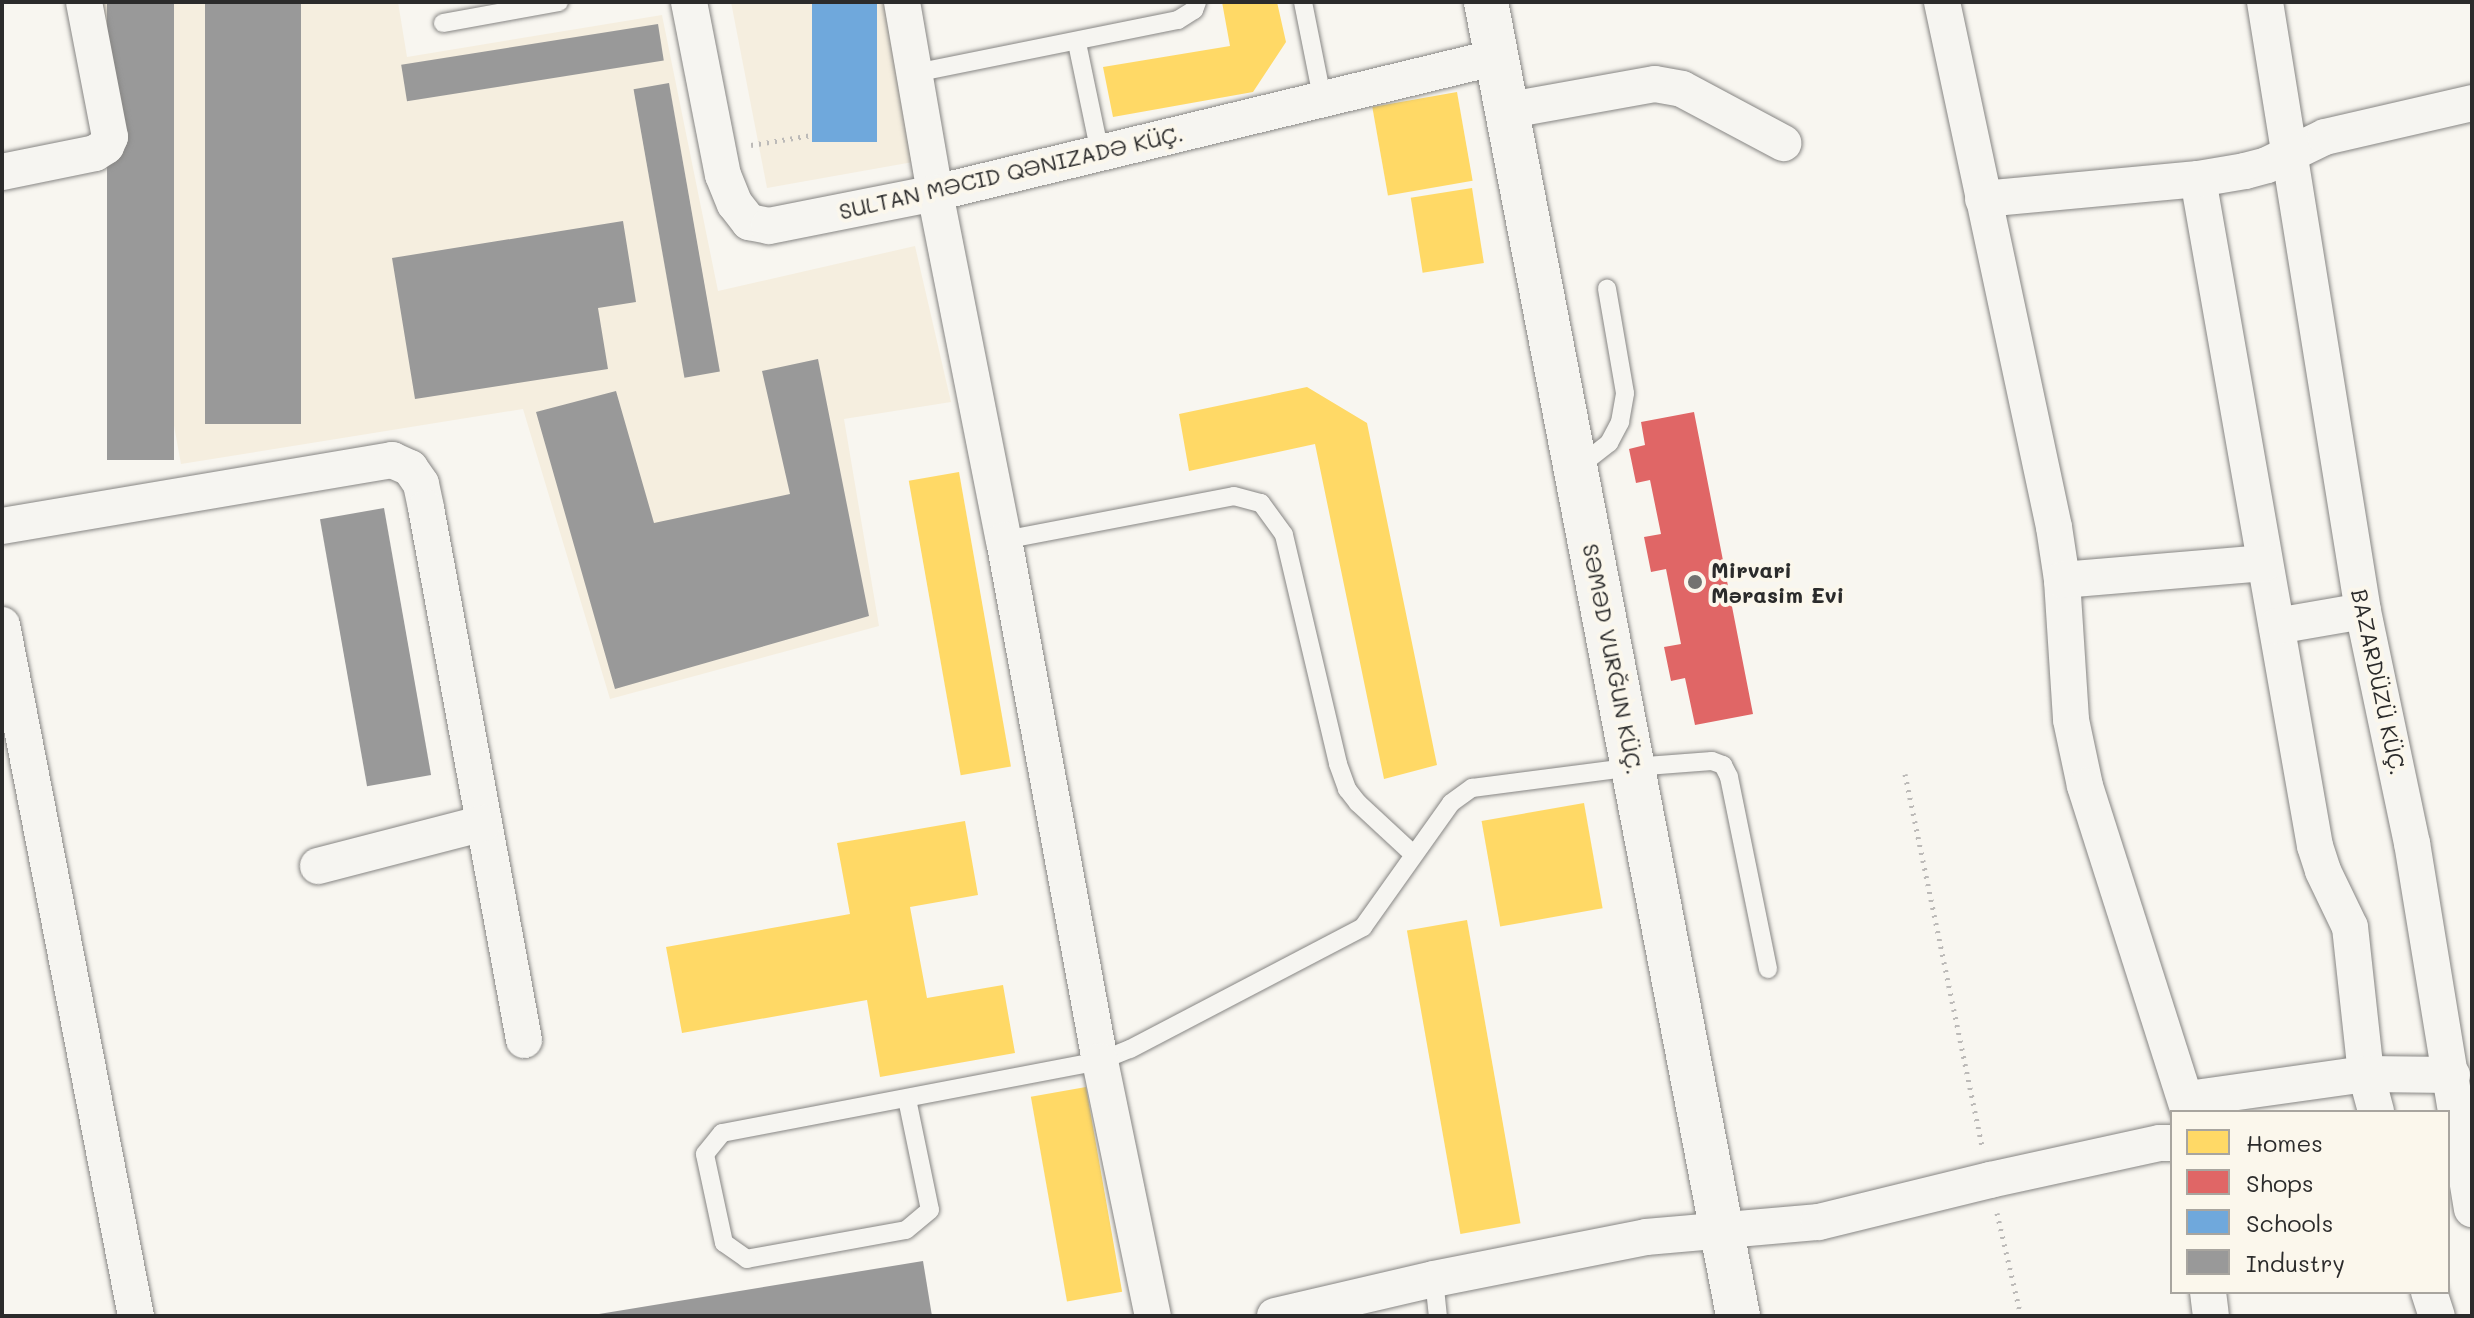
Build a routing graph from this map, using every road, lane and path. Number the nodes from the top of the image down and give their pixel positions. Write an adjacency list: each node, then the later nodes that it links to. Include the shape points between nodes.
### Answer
1 (84, 2): 22 (street, via 110,137 106,146 95,153)
2 (559, 2): 10 (lane)
3 (689, 2): 19 (street, SULTAN MƏCID QƏNIZADƏ KÜÇ.)
4 (902, 2): 13 (street)
5 (1197, 2): 11 (lane, via 1178,20)
6 (1303, 2): 14 (lane)
7 (1486, 2): 12 (main road, SƏMƏD VURĞUN KÜÇ.)
8 (1942, 2): 25 (street)
9 (2265, 2): 21 (street, BAZARDÜZÜ KÜÇ.)
10 (443, 23)
11 (1077, 43): 13 (lane); 20 (lane)
12 (1497, 57): 14 (street, SULTAN MƏCID QƏNIZADƏ KÜÇ.); 16 (main road, SƏMƏD VURĞUN KÜÇ.)
13 (915, 73): 24 (street)
14 (1322, 97): 20 (street, SULTAN MƏCID QƏNIZADƏ KÜÇ.)
15 (2472, 103): 21 (street, via 2325,137)
16 (1510, 110): 18 (street, via 1655,84 1682,89); 27 (main road, SƏMƏD VURĞUN KÜÇ.)
17 (812, 135): 19 (path)
18 (1783, 143)
19 (718, 150): 24 (street, SULTAN MƏCID QƏNIZADƏ KÜÇ., via 735,204 749,222 769,226)
20 (1100, 153): 24 (street, SULTAN MƏCID QƏNIZADƏ KÜÇ.)
21 (2289, 154): 23 (street, via 2245,171); 32 (street, BAZARDÜZÜ KÜÇ.)
22 (2, 172)
23 (2198, 179): 25 (street); 30 (street)
24 (935, 193): 29 (street)
25 (1983, 199): 31 (street)
26 (1607, 289): 27 (lane, via 1625,393 1620,422 1609,443)
27 (1577, 468): 35 (main road, SƏMƏD VURĞUN KÜÇ.)
28 (2, 526): 37 (street, via 392,460 410,468 421,484)
29 (1004, 540): 38 (lane, via 1234,496 1261,503 1284,535 1347,789); 42 (street)
30 (2264, 563): 31 (street); 34 (street)
31 (2062, 580): 46 (street, via 2071,720 2085,786)
32 (2363, 611): 34 (street); 44 (street, BAZARDÜZÜ KÜÇ., via 2412,843)
33 (2, 625): 55 (street)
34 (2277, 626): 43 (street, via 2315,846 2350,927)
35 (1633, 767): 38 (lane, via 1472,788 1451,803); 40 (lane, via 1712,761 1723,765); 51 (main road, SƏMƏD VURĞUN KÜÇ.)
36 (1905, 774): 49 (path)
37 (484, 823): 39 (street); 41 (street)
38 (1413, 854): 42 (lane, via 1363,927)
39 (318, 866)
40 (1768, 969)
41 (524, 1040)
42 (1100, 1061): 45 (lane); 56 (street)
43 (2366, 1074): 44 (street); 46 (street); 47 (street)
44 (2452, 1075): 50 (street, BAZARDÜZÜ KÜÇ.)
45 (907, 1099): 45 (lane, via 722,1133 705,1154 724,1243 747,1259 906,1230 930,1210)
46 (2188, 1106)
47 (2375, 1110)
48 (2170, 1143): 49 (street)
49 (1990, 1180): 51 (street, via 1819,1222); 60 (path)
50 (2472, 1209)
51 (1722, 1231): 52 (street, via 1646,1237); 59 (main road, SƏMƏD VURĞUN KÜÇ.)
52 (1434, 1279): 57 (street); 58 (lane)
53 (2208, 1294): 61 (street)
54 (2430, 1294): 62 (street)
55 (136, 1316)
56 (1153, 1316)
57 (1275, 1316)
58 (1438, 1316)
59 (1738, 1316)
60 (2021, 1316)
61 (2211, 1316)
62 (2437, 1316)

